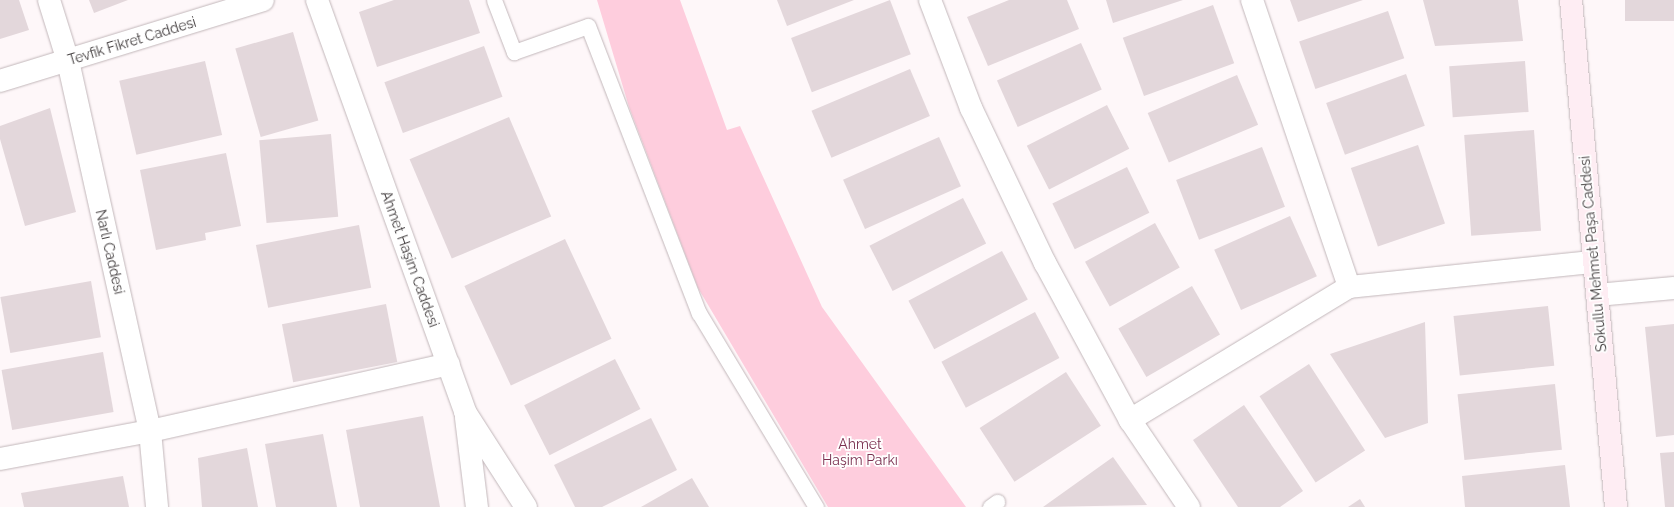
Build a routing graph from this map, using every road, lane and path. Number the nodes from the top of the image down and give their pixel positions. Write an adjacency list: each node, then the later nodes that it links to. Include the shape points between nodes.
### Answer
1 (49, 0): 8 (street, Narlı Caddesi)
2 (263, 0): 8 (street, Tevfik Fikret Caddesi)
3 (316, 0): 14 (street, Ahmet Haşim Caddesi)
4 (494, 0): 22 (lane, via 514,52 588,26 699,313)
5 (930, 0): 16 (street, via 981,129 1045,263)
6 (1252, 0): 11 (street)
7 (1571, 0): 10 (main road, Sokullu Mehmet Paşa Caddesi)
8 (68, 61): 9 (street, Tevfik Fikret Caddesi); 17 (street, Narlı Caddesi)
9 (0, 81)
10 (1594, 262): 11 (street); 13 (main road, Sokullu Mehmet Paşa Caddesi)
11 (1349, 287): 16 (street)
12 (1674, 288): 13 (street)
13 (1597, 295): 24 (main road, Sokullu Mehmet Paşa Caddesi)
14 (449, 364): 15 (street, Ahmet Haşim Caddesi); 17 (street)
15 (465, 412): 20 (street); 21 (street, Ahmet Haşim Caddesi)
16 (1130, 420): 23 (street)
17 (150, 431): 18 (street); 19 (street, Narlı Caddesi)
18 (0, 459)
19 (157, 507)
20 (477, 507)
21 (526, 507)
22 (816, 507)
23 (1189, 507)
24 (1616, 507)

